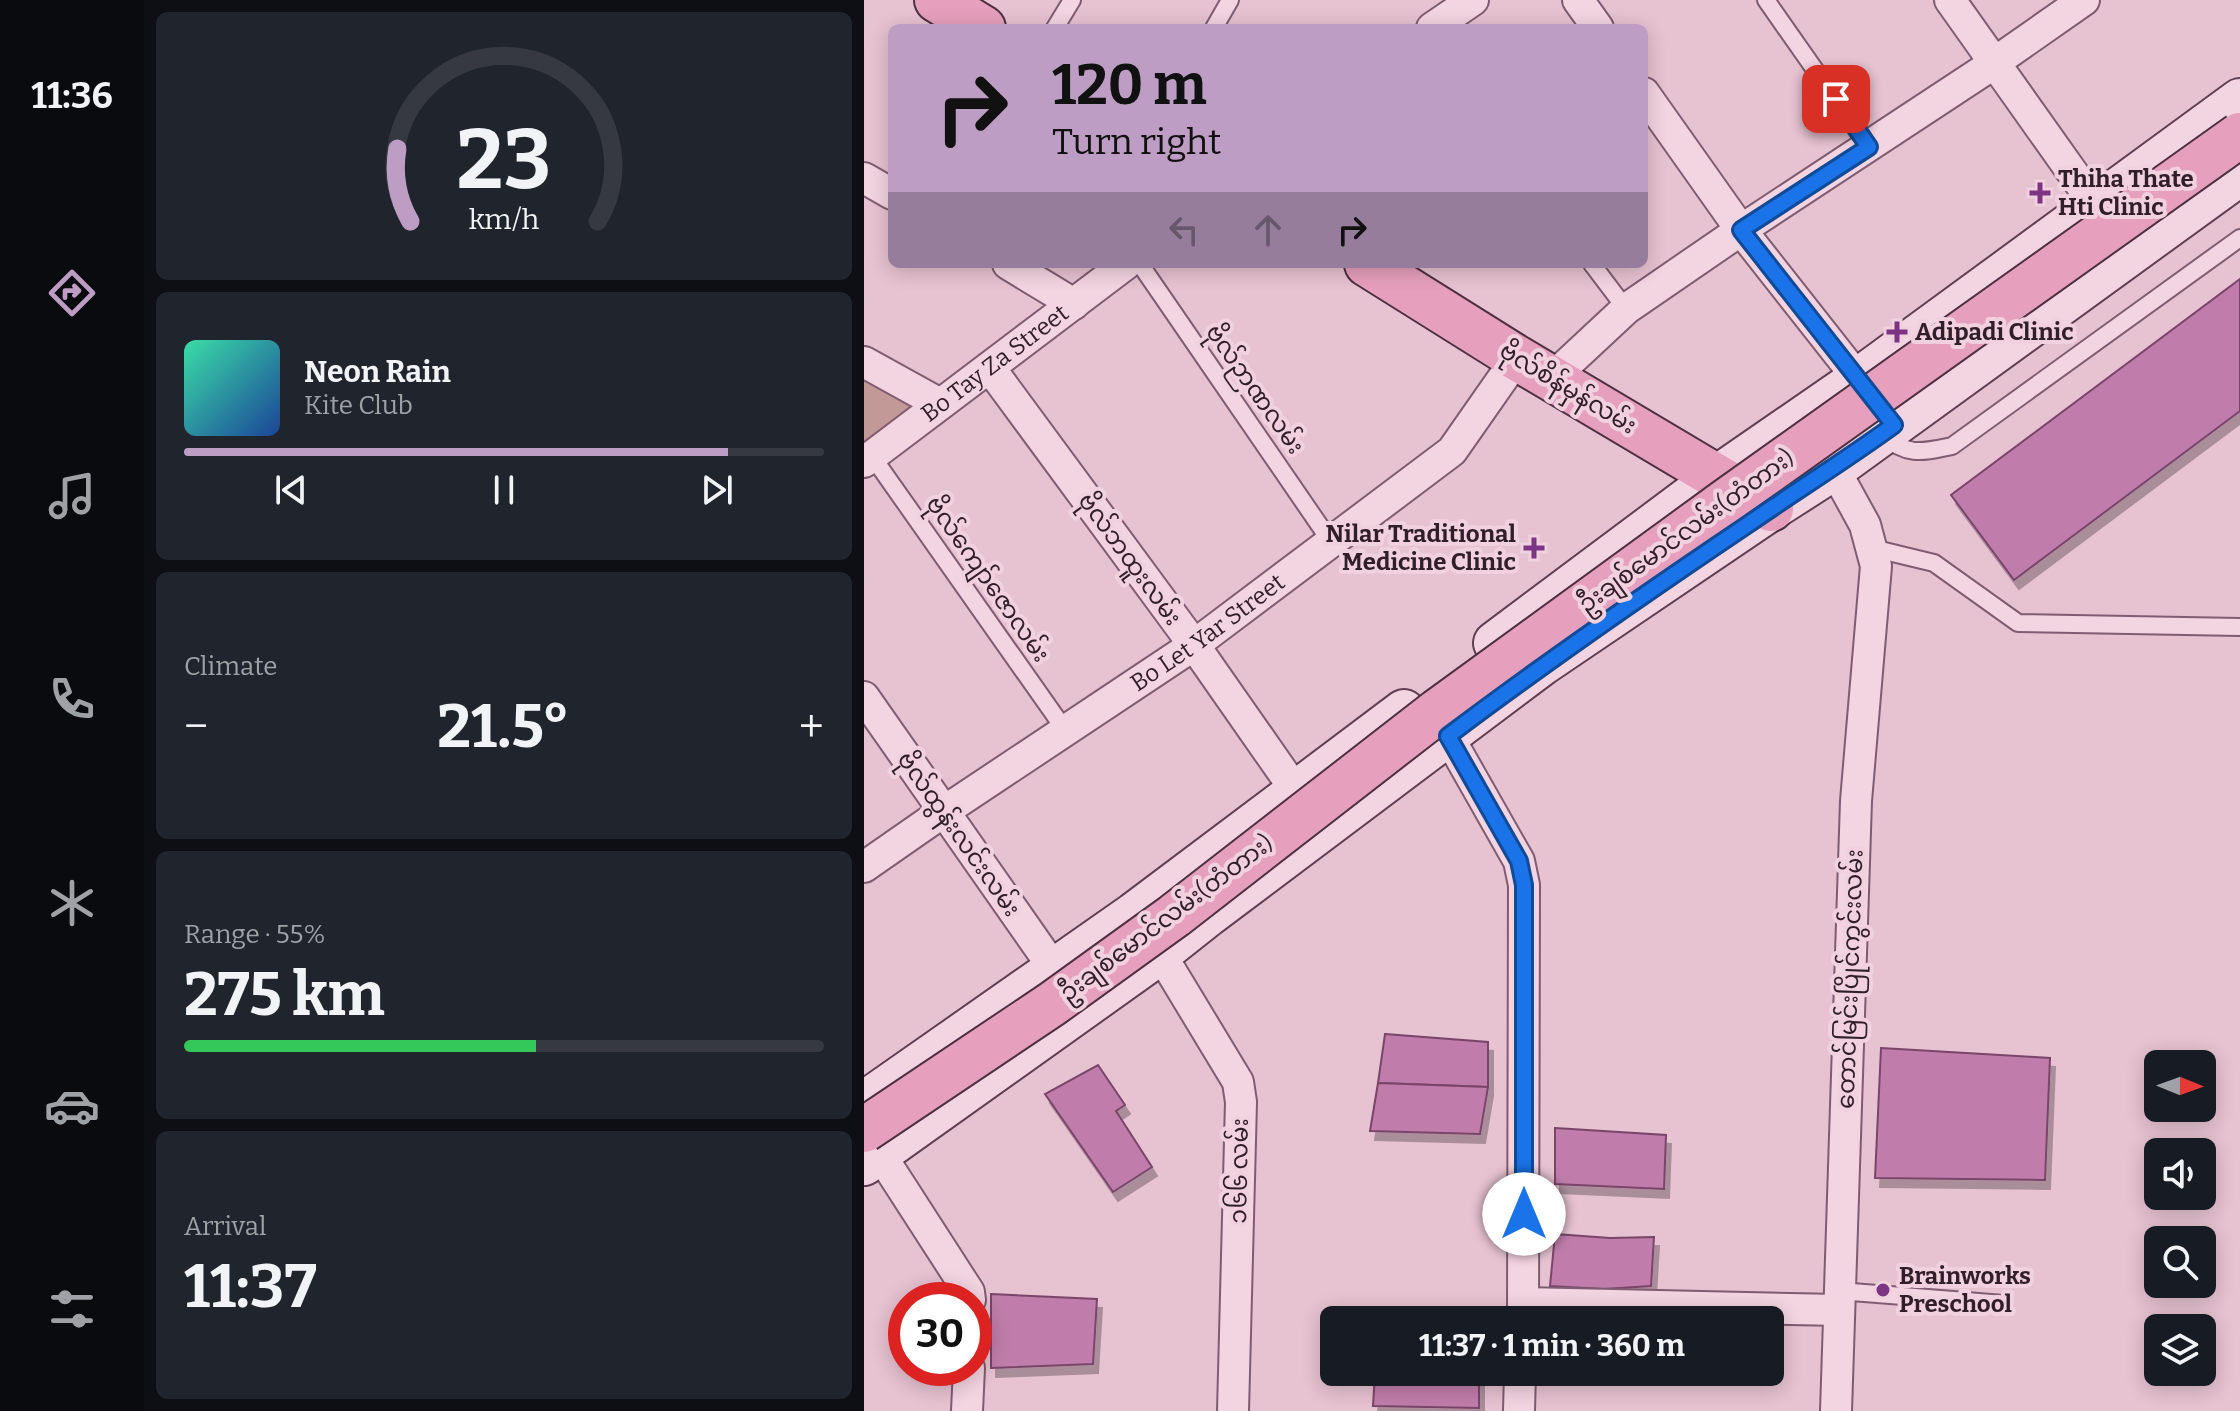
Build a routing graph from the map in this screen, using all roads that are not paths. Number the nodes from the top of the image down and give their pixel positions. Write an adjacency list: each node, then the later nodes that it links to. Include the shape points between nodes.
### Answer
1 (937, 0): 9 (main road)
2 (1072, 0): 10 (lane)
3 (1230, 0): 11 (lane)
4 (1473, 0): 12 (street)
5 (1578, 0): 13 (street)
6 (1766, 0): 18 (lane)
7 (1950, 0): 14 (street)
8 (2084, 0): 14 (street, Bo Let Yar Street)
9 (976, 24)
10 (1057, 24)
11 (1216, 24)
12 (1438, 24)
13 (1595, 24)
14 (1994, 63): 18 (street, Bo Let Yar Street); 22 (street)
15 (1648, 99): 23 (street)
16 (2240, 100): 22 (main road)
17 (2240, 135): 64 (main road, ဦးချစ်မောင်လမ်း(တံတား), bridge, via 1476,683)
18 (1869, 147): 23 (street, Bo Let Yar Street)
19 (2240, 174): 25 (main road)
20 (864, 178): 21 (street)
21 (888, 192)
22 (2096, 206): 25 (street); 33 (main road)
23 (1741, 230): 32 (street, Bo Let Yar Street); 38 (street)
24 (2240, 238): 41 (lane, via 1952,446 1915,454 1892,443)
25 (2129, 254): 35 (main road)
26 (1015, 268): 31 (street)
27 (1121, 268): 31 (street, Bo Tay Za Street)
28 (1143, 268): 46 (lane, ဗိုလ်ဉာဏလမ်း)
29 (1373, 268): 37 (main road, ဗိုလ်စိန်မှန်လမ်း)
30 (1595, 268): 32 (lane)
31 (1074, 304): 36 (street, Bo Tay Za Street)
32 (1626, 309): 37 (street, Bo Let Yar Street)
33 (1940, 320): 35 (main road); 38 (main road)
34 (864, 362): 39 (street)
35 (1974, 367): 41 (main road)
36 (990, 368): 39 (street, Bo Tay Za Street); 50 (street, ဗိုလ်ဘထူးလမ်း)
37 (1535, 368): 44 (main road, ဗိုလ်စိန်မှန်လမ်း); 46 (street, Bo Let Yar Street, via 1452,451)
38 (1859, 379): 40 (main road); 41 (street)
39 (940, 404): 42 (street, Bo Tay Za Street)
40 (1802, 419): 43 (street, တောင်မြင်းပြိုင်ကွင်းလမ်း); 44 (main road)
41 (1888, 430): 43 (main road)
42 (868, 459): 54 (lane, ဗိုလ်ကျော်ဇောလမ်း)
43 (1835, 468): 45 (main road); 47 (street, တောင်မြင်းပြိုင်ကွင်းလမ်း)
44 (1717, 477): 45 (main road, ဗိုလ်စိန်မှန်လမ်း); 48 (main road)
45 (1771, 509): 51 (main road)
46 (1331, 542): 50 (street, Bo Let Yar Street)
47 (1872, 548): 49 (lane, via 1934,563 2018,623); 66 (street, တောင်မြင်းပြိုင်ကွင်းလမ်း, via 1876,566 1856,801)
48 (1517, 627): 51 (main road); 53 (main road)
49 (2240, 627)
50 (1194, 645): 54 (street, Bo Let Yar Street); 56 (street, ဗိုလ်ဘထူးလမ်း)
51 (1542, 664): 55 (main road)
52 (864, 697): 57 (street, ဗိုလ်ထွန်းလင်းလမ်း)
53 (1423, 697): 55 (lane); 56 (main road)
54 (1065, 730): 57 (street, Bo Let Yar Street)
55 (1448, 736): 60 (main road); 68 (street, via 1519,861 1524,885)
56 (1296, 791): 59 (main road)
57 (943, 812): 58 (street, Bo Let Yar Street); 62 (street, ဗိုလ်ထွန်းလင်းလမ်း)
58 (864, 867)
59 (1181, 879): 60 (main road); 62 (main road)
60 (1208, 915): 61 (main road)
61 (1160, 953): 64 (main road); 73 (street, ၁၆၆ လမ်း, via 1238,1082)
62 (1055, 970): 63 (main road)
63 (864, 1103)
64 (869, 1149): 65 (street)
65 (962, 1282)
66 (1839, 1301): 67 (lane); 69 (street); 75 (street, တောင်မြင်းပြိုင်ကွင်းလမ်း)
67 (2004, 1304)
68 (1523, 1306)
69 (1695, 1306)
70 (968, 1386): 72 (street)
71 (1520, 1386): 74 (street)
72 (967, 1411)
73 (1233, 1411)
74 (1519, 1411)
75 (1836, 1411)

